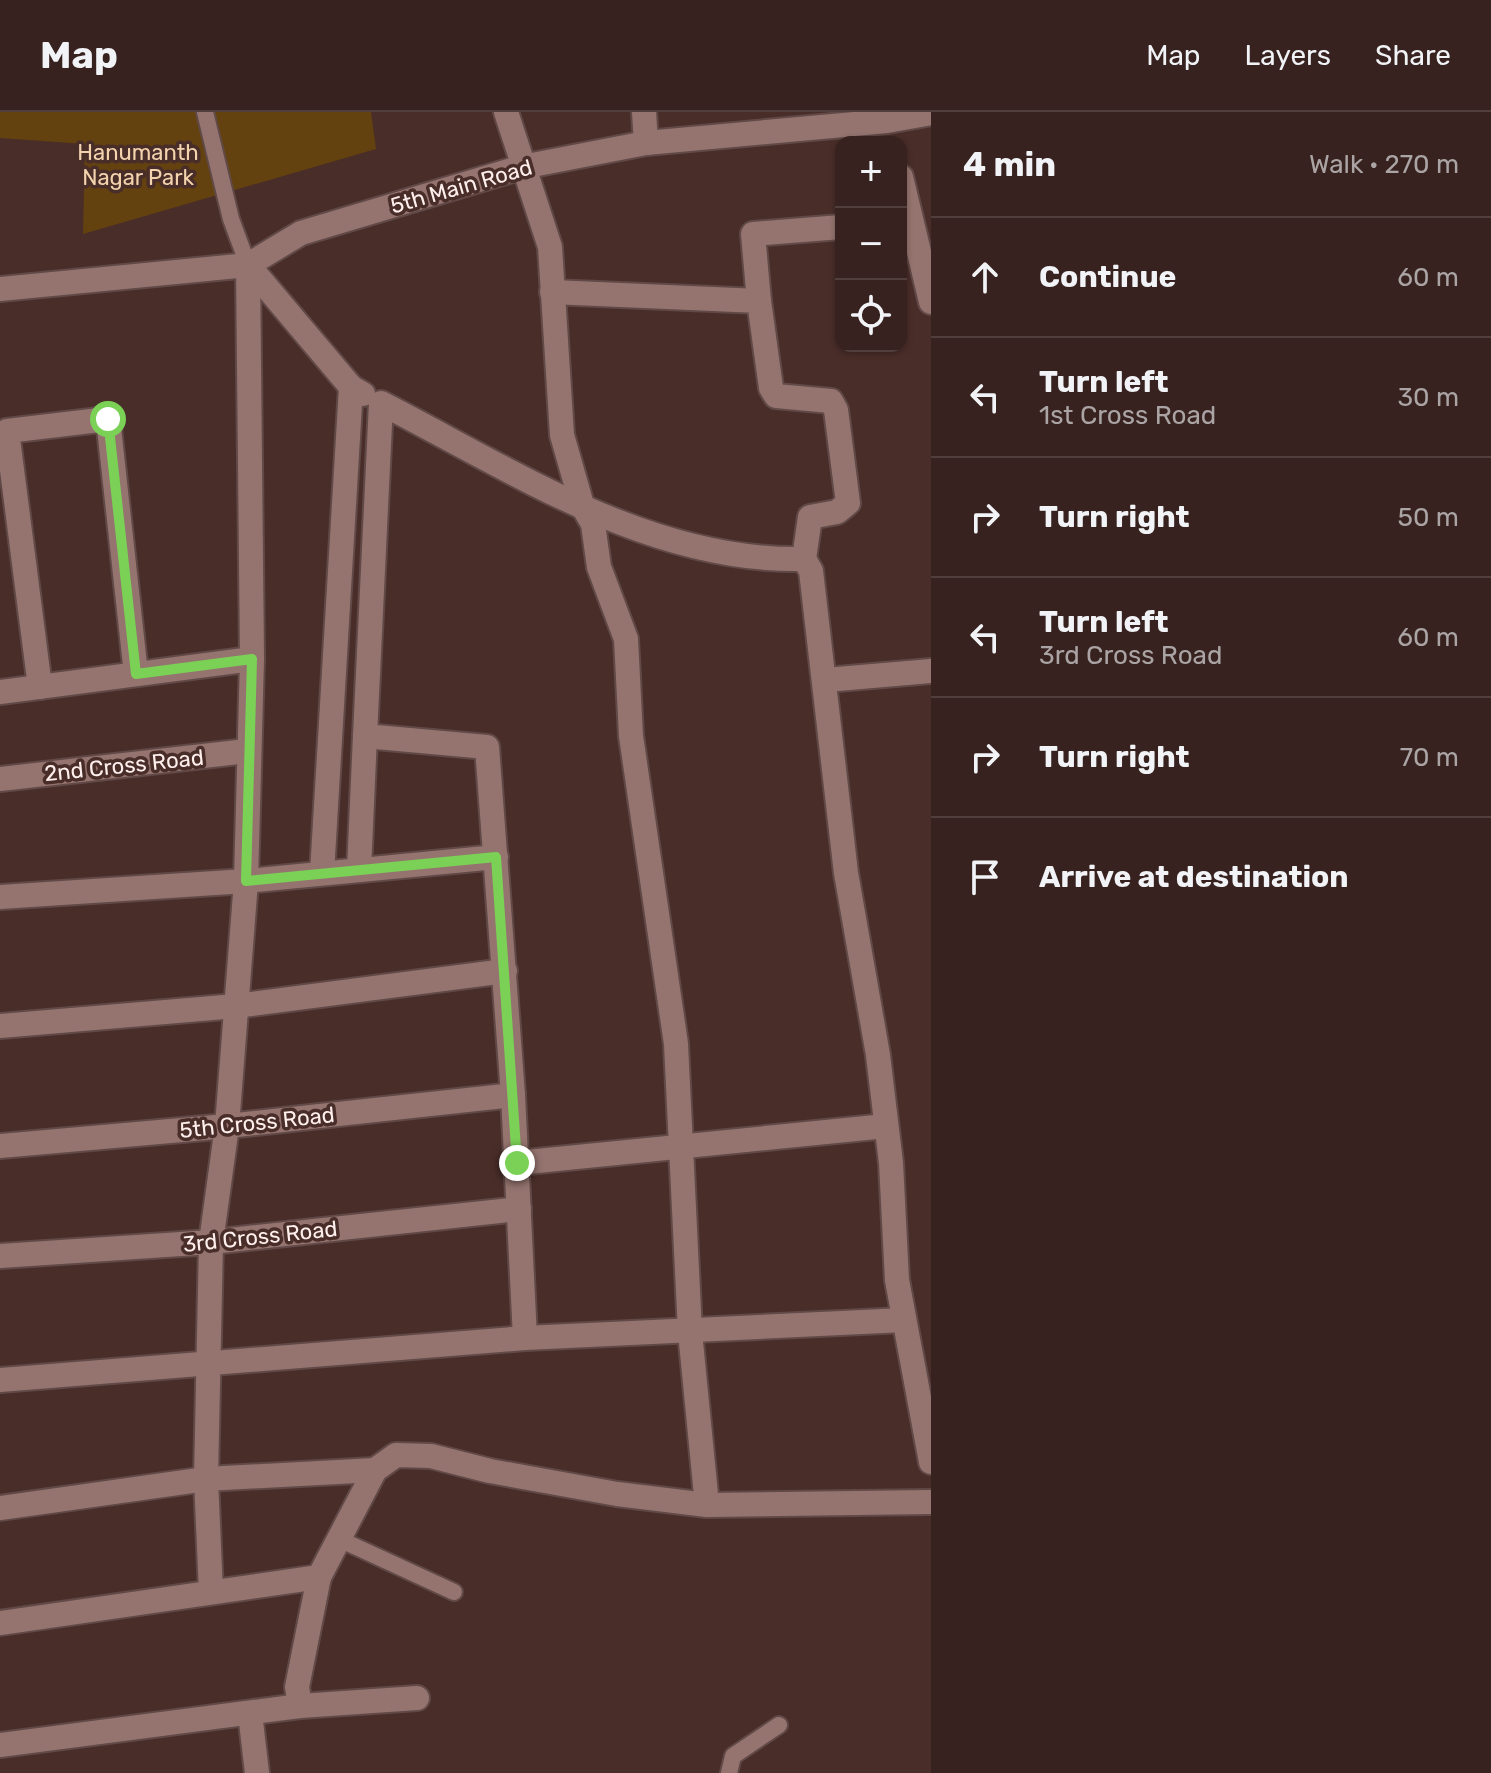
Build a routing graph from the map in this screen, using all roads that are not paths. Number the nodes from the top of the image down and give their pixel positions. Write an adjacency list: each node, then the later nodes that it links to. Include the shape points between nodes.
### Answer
1 (205, 112): 10 (lane)
2 (506, 112): 7 (street)
3 (644, 112): 6 (street)
4 (931, 113): 5 (street, 5th Main Road)
5 (889, 125): 6 (street, 5th Main Road)
6 (646, 143): 7 (street, 5th Main Road)
7 (522, 167): 10 (street, 5th Main Road, via 301,233); 12 (street, via 550,247)
8 (907, 225): 14 (street)
9 (835, 227): 13 (street, via 753,234)
10 (248, 265): 11 (street, 5th Main Road); 15 (street); 19 (street)
11 (0, 289)
12 (552, 292): 13 (street); 17 (street, via 562,435)
13 (759, 301): 18 (street, via 776,396 831,401 836,410 848,503 837,512 810,517)
14 (931, 302)
15 (351, 387): 16 (street); 30 (street)
16 (381, 403): 17 (street); 25 (street)
17 (582, 505): 18 (street, via 629,528 706,548 764,560); 40 (street, via 593,524 599,567 626,639 631,736 676,1044)
18 (804, 559): 22 (street, via 811,571)
19 (252, 659): 21 (street); 26 (street)
20 (931, 671): 22 (street)
21 (136, 674): 23 (street); 23 (street, via 108,419 7,431)
22 (826, 680): 38 (street, via 846,873)
23 (40, 687): 24 (street)
24 (0, 692)
25 (365, 736): 28 (street, via 487,747); 29 (street)
26 (247, 751): 27 (street, 2nd Cross Road); 31 (street)
27 (0, 779)
28 (496, 857): 29 (street); 33 (street)
29 (359, 870): 30 (street)
30 (322, 873): 31 (street)
31 (246, 881): 32 (street); 34 (street)
32 (0, 897)
33 (505, 971): 34 (street); 36 (street)
34 (236, 1006): 35 (street); 37 (street)
35 (0, 1026)
36 (513, 1095): 37 (street, 5th Cross Road); 41 (street)
37 (227, 1126): 39 (street, 5th Cross Road); 43 (street)
38 (886, 1126): 40 (street); 45 (street)
39 (0, 1146)
40 (681, 1147): 41 (street); 46 (street)
41 (517, 1163): 42 (street)
42 (519, 1209): 43 (street, 3rd Cross Road); 47 (street)
43 (211, 1242): 44 (street, 3rd Cross Road); 48 (street)
44 (0, 1256)
45 (904, 1320): 46 (street); 50 (street)
46 (690, 1332): 47 (street); 54 (street)
47 (525, 1338): 48 (street)
48 (207, 1363): 49 (street); 52 (street)
49 (0, 1380)
50 (931, 1462)
51 (375, 1470): 52 (street); 54 (street, via 396,1455 431,1456 617,1494); 56 (street)
52 (206, 1479): 55 (street); 58 (street)
53 (931, 1502): 54 (street)
54 (707, 1505)
55 (0, 1508)
56 (339, 1539): 57 (street); 59 (lane)
57 (319, 1577): 58 (street); 62 (street, via 297,1687)
58 (211, 1592): 60 (street)
59 (454, 1592)
60 (0, 1623)
61 (417, 1698): 62 (street)
62 (300, 1706): 63 (street)
63 (250, 1713): 65 (street); 66 (street)
64 (779, 1725): 67 (lane, via 733,1756)
65 (0, 1745)
66 (257, 1773)
67 (729, 1773)

